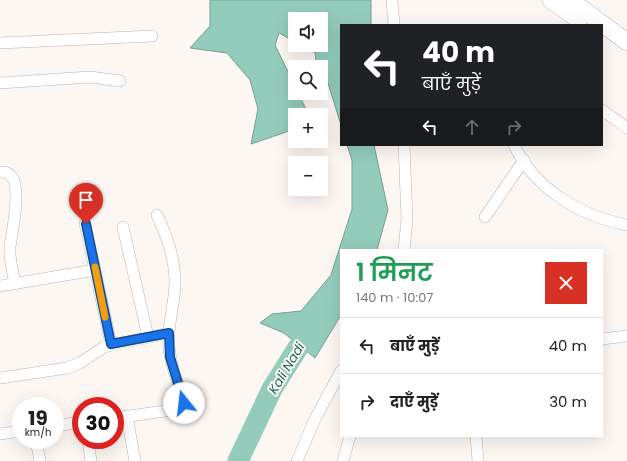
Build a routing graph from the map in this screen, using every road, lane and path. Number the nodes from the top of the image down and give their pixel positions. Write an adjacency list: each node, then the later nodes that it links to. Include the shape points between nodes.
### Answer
1 (392, 0): 4 (street)
2 (551, 0): 3 (main road)
3 (583, 14): 5 (main road)
4 (394, 24)
5 (599, 24)
6 (603, 27): 9 (main road)
7 (152, 36): 10 (street)
8 (603, 38): 11 (main road)
9 (627, 42)
10 (0, 43)
11 (627, 56)
12 (120, 81): 13 (street, via 90,77)
13 (0, 83)
14 (603, 111): 15 (street)
15 (627, 128)
16 (404, 146): 25 (street, via 407,219)
17 (515, 146): 18 (street)
18 (524, 160): 21 (street); 23 (street, via 548,189 568,203 598,217)
19 (0, 172): 27 (street, via 7,172 12,176 15,184 10,248)
20 (157, 215): 29 (street, via 169,244 175,282)
21 (485, 217)
22 (86, 224): 26 (street)
23 (627, 225)
24 (123, 227): 31 (street)
25 (404, 249)
26 (95, 270): 27 (street); 33 (street)
27 (15, 284): 28 (street)
28 (0, 286)
29 (169, 333): 31 (street); 36 (street, via 170,357 184,403 182,407 172,410)
30 (627, 336): 32 (street)
31 (148, 337): 33 (street)
32 (603, 339)
33 (111, 344): 35 (street, via 97,350 80,363 66,368)
34 (340, 373): 47 (street, via 315,419)
35 (0, 378)
36 (128, 416): 37 (street); 46 (street)
37 (124, 417)
38 (12, 432): 39 (street)
39 (0, 434)
40 (350, 437): 48 (street)
41 (476, 437): 49 (street)
42 (38, 449): 44 (street)
43 (89, 449): 45 (street)
44 (40, 461)
45 (91, 461)
46 (135, 461)
47 (297, 461)
48 (344, 461)
49 (478, 461)

